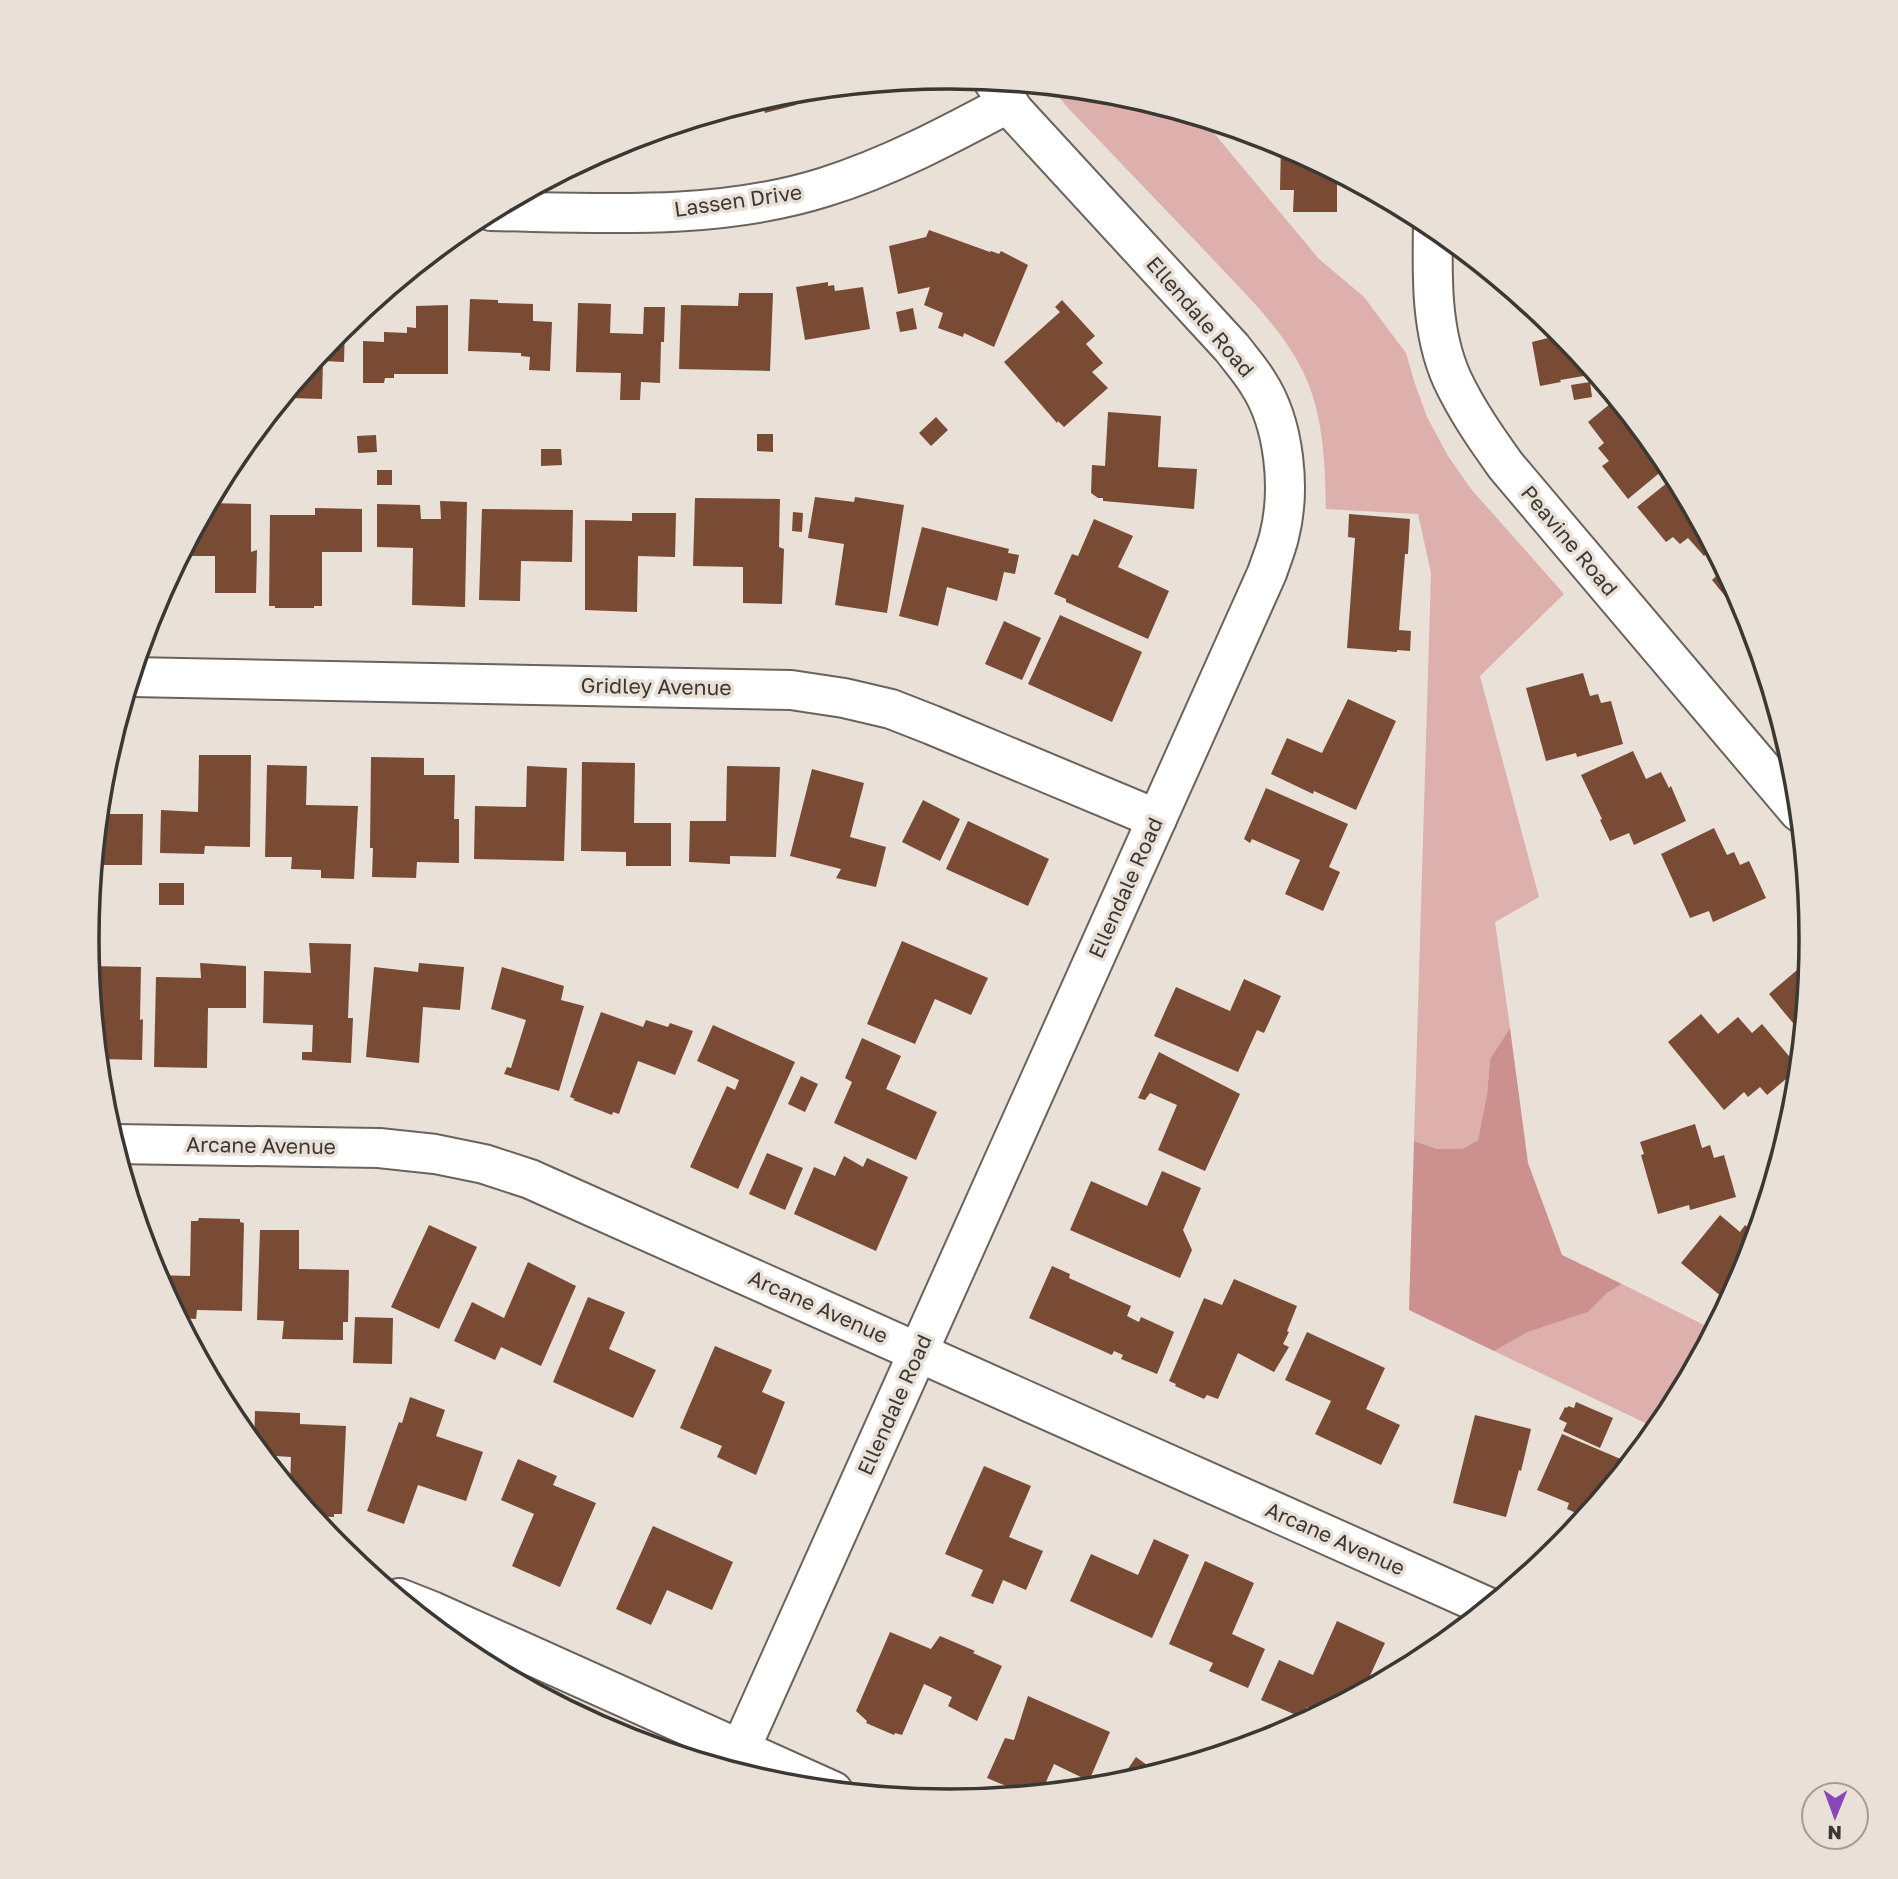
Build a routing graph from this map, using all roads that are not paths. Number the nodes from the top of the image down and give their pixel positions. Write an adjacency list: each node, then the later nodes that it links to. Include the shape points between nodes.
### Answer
1 (1001, 92): 2 (street, Lassen Drive, via 932,143 823,188 768,201 660,213); 6 (street, Ellendale Road, via 1043,144 1232,348 1259,385 1276,421 1284,459 1280,535)
2 (511, 211)
3 (1433, 241): 5 (street, Peavine Road, via 1438,335 1451,378 1478,428)
4 (141, 677): 6 (street, Gridley Avenue, via 791,690 891,709)
5 (1787, 799)
6 (1157, 819): 8 (street, Ellendale Road)
7 (124, 1144): 8 (street, Arcane Avenue, via 379,1148 484,1164 530,1179)
8 (918, 1353): 9 (street, Arcane Avenue); 11 (street, Ellendale Road)
9 (1480, 1603)
10 (423, 1607): 11 (street)
11 (736, 1760): 12 (street)
12 (762, 1768)

